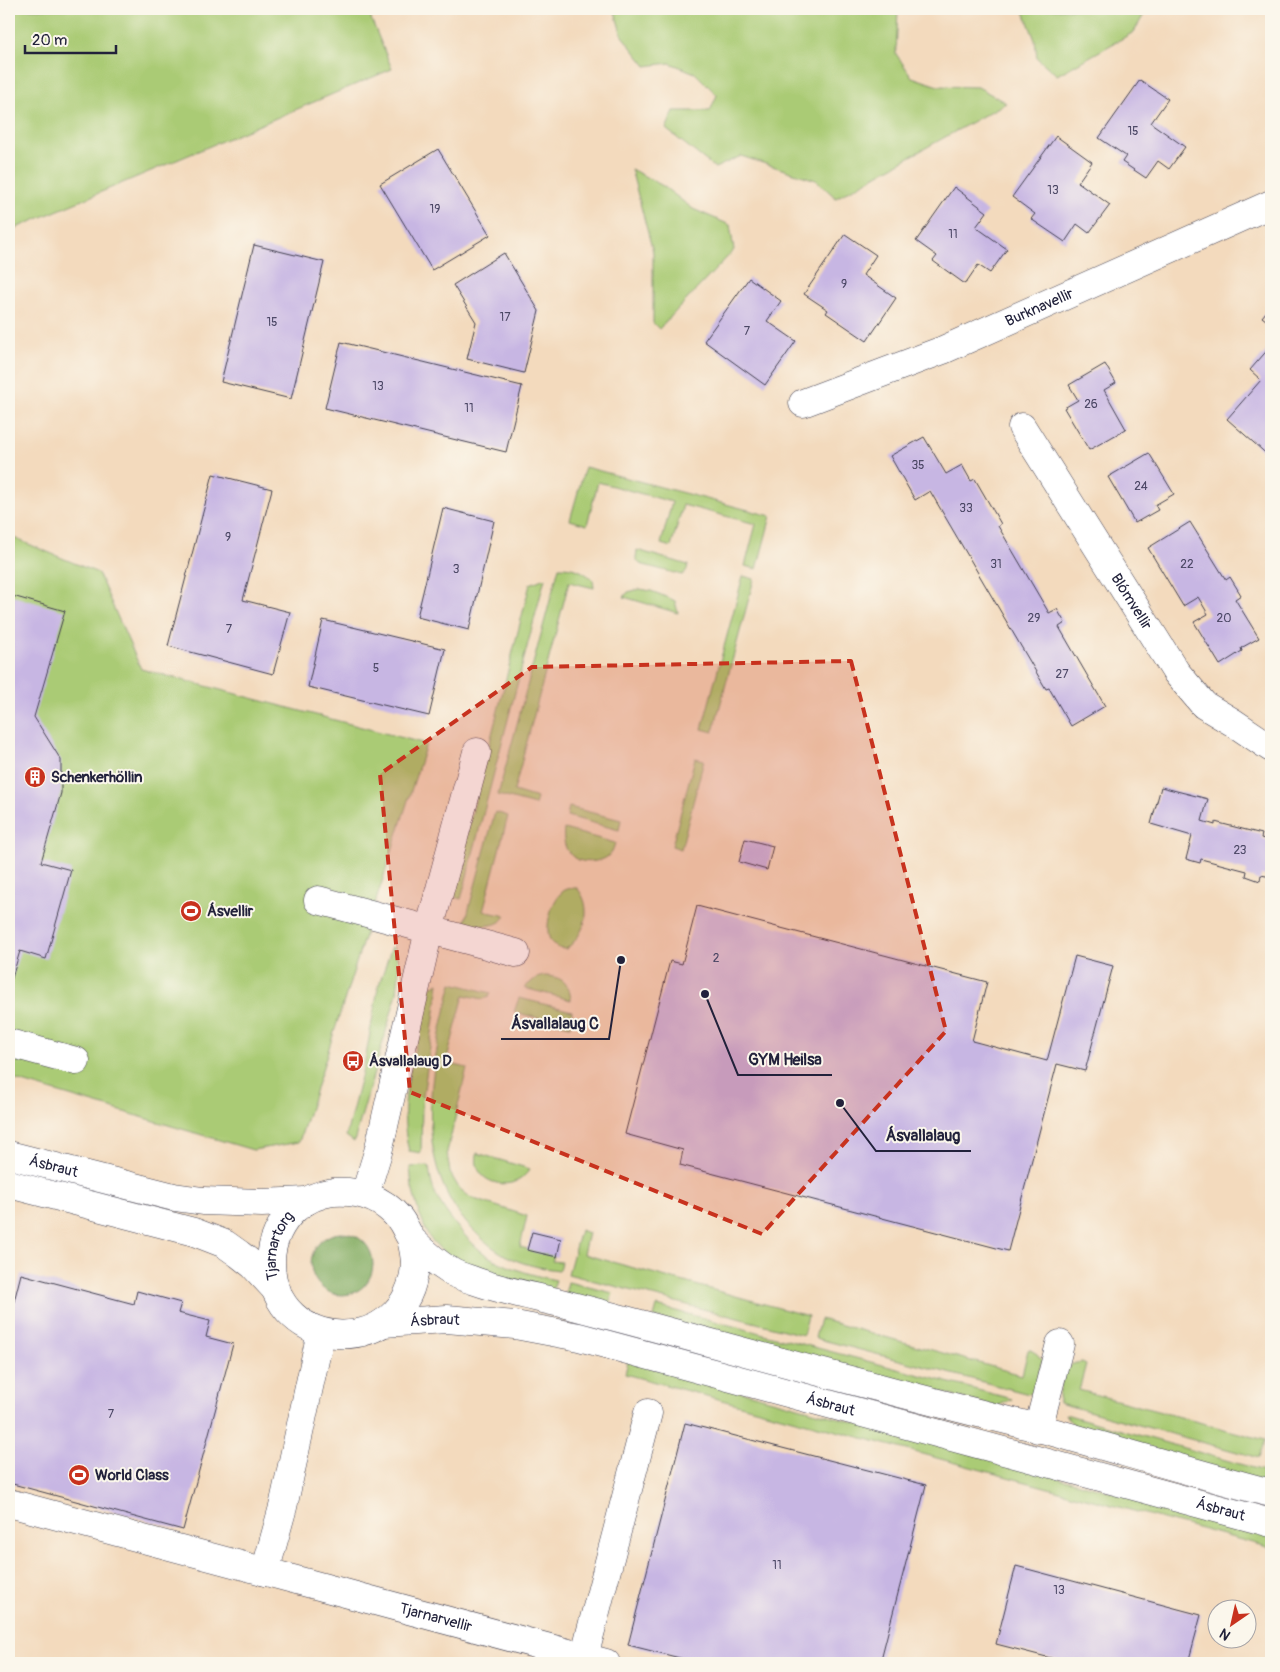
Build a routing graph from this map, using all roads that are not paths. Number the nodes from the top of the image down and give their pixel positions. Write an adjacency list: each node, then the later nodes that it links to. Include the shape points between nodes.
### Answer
1 (1271, 204): 2 (street, Burknavellir, via 943,350)
2 (803, 403)
3 (1022, 427): 4 (street, Blómvellir, via 1176,672 1204,705)
4 (1271, 748)
5 (478, 752): 7 (street)
6 (318, 900): 7 (street)
7 (429, 930): 8 (street); 13 (street, via 378,1152)
8 (516, 953)
9 (9, 1043): 10 (street)
10 (76, 1061)
11 (9, 1155): 14 (street, Ásbraut, via 174,1197 262,1203)
12 (9, 1184): 16 (street, Ásbraut, via 194,1232 225,1244 253,1265)
13 (365, 1194): 14 (street, Tjarnartorg, via 345,1191 324,1193); 15 (street, Tjarnartorg, via 384,1204 400,1219)
14 (306, 1201): 16 (street, Tjarnartorg, via 286,1218 274,1241 271,1266)
15 (411, 1238): 17 (street, Tjarnartorg, via 415,1262 412,1286 401,1306); 21 (street, Ásbraut, via 453,1273 493,1287)
16 (276, 1292): 18 (street, Tjarnartorg, via 287,1309 303,1323)
17 (383, 1323): 18 (street, Tjarnartorg, via 364,1332 342,1335); 24 (street, Ásbraut, via 447,1319 515,1325 564,1334)
18 (321, 1332): 25 (street, via 283,1508)
19 (1060, 1344): 21 (street)
20 (648, 1413): 26 (street)
21 (1038, 1429): 22 (street, Ásbraut)
22 (1271, 1493)
23 (9, 1503): 25 (street, Tjarnarvellir)
24 (1271, 1523)
25 (265, 1572): 26 (street, Tjarnarvellir)
26 (595, 1660)

